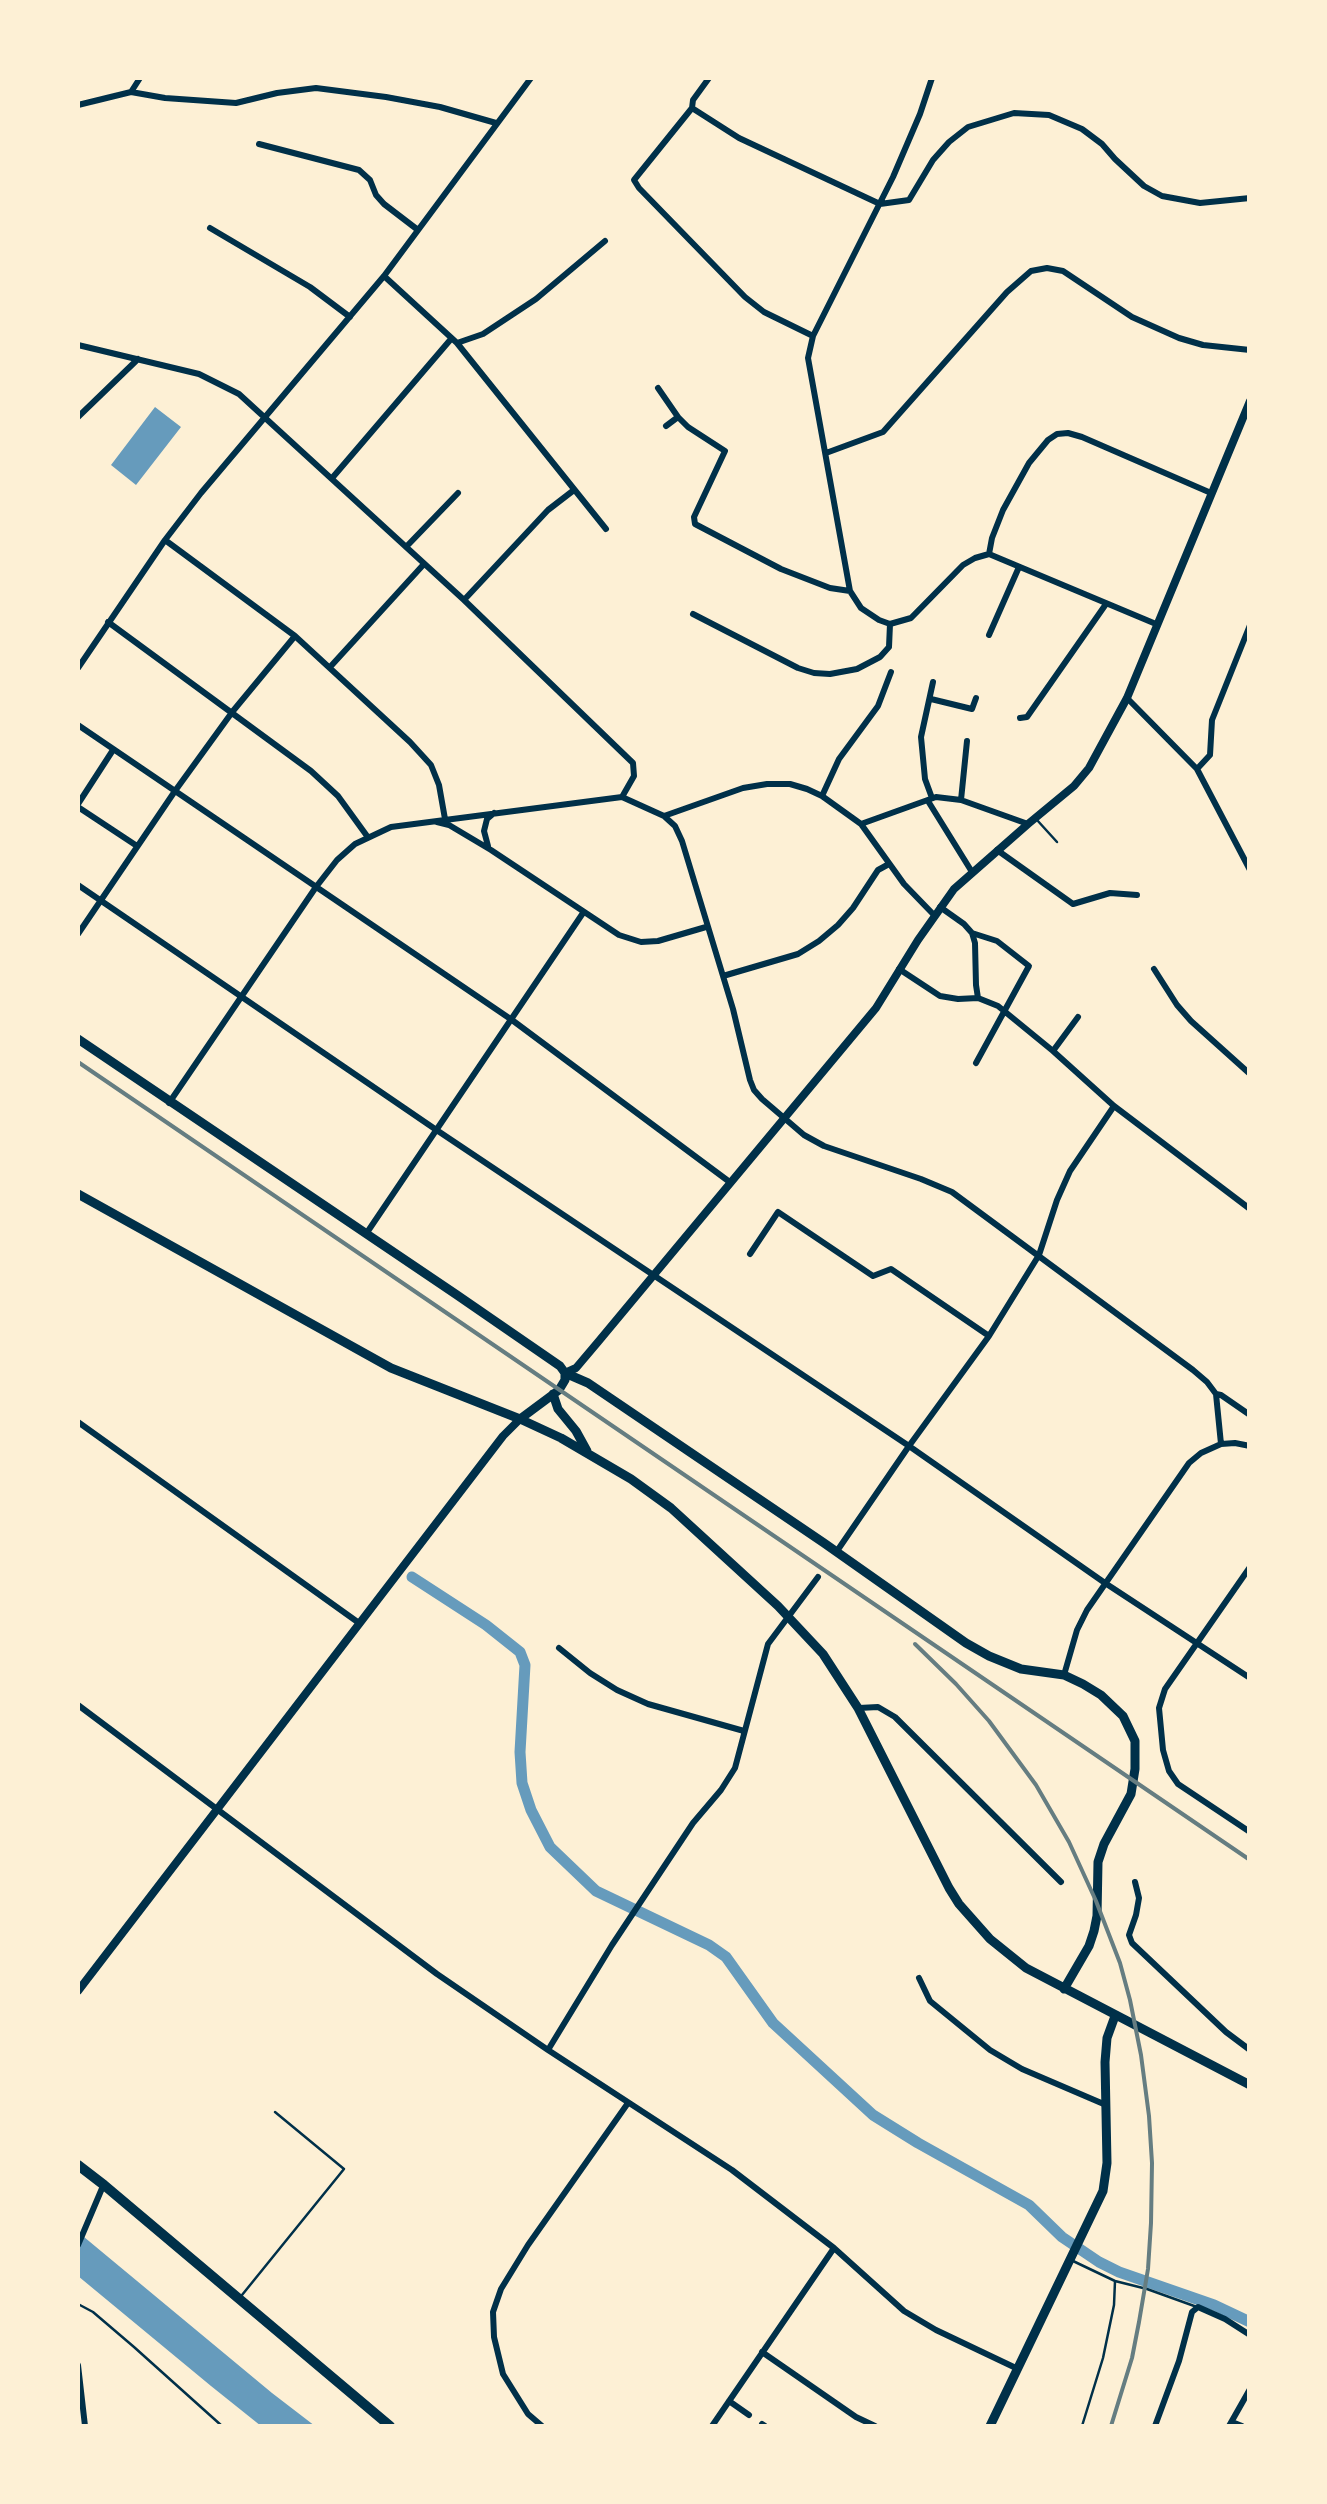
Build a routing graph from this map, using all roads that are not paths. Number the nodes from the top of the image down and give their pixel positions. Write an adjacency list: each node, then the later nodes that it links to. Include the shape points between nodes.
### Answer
1 (139, 78): 5 (street)
2 (531, 78): 8 (street)
3 (709, 78): 7 (street)
4 (932, 78): 11 (street)
5 (130, 92): 6 (street); 8 (street, via 236,103 316,88 440,107)
6 (78, 105)
7 (692, 108): 11 (street, via 739,138); 17 (street, via 634,180 745,298)
8 (496, 123): 13 (street)
9 (259, 144): 13 (street, via 359,170 384,204)
10 (1250, 198): 11 (street, via 1200,203 1162,196 1082,130 1049,115 1014,112 968,127 933,160 909,200)
11 (880, 204): 17 (street)
12 (210, 228): 16 (street)
13 (418, 230): 15 (street)
14 (605, 241): 18 (street, via 536,299 483,334)
15 (384, 276): 16 (street); 18 (street)
16 (350, 317): 25 (street)
17 (814, 336): 28 (street, via 808,358)
18 (454, 341): 29 (street); 30 (street)
19 (79, 347): 21 (street)
20 (1250, 350): 28 (street, via 1179,338 1063,271 1031,271 883,432)
21 (139, 358): 24 (street); 25 (street, via 200,374)
22 (658, 388): 26 (street)
23 (1250, 401): 32 (street)
24 (78, 417)
25 (265, 417): 29 (street); 34 (street)
26 (678, 417): 27 (street); 39 (street, via 725,450 696,524 781,568)
27 (666, 426)
28 (826, 454): 39 (street)
29 (333, 477): 35 (street)
30 (574, 490): 33 (street); 40 (street)
31 (458, 493): 35 (street)
32 (1211, 493): 36 (street, via 1082,437 1057,434 1029,463); 45 (street)
33 (606, 529)
34 (165, 540): 43 (street); 48 (street)
35 (406, 547): 37 (street)
36 (989, 554): 38 (street); 44 (street, via 963,565 911,618)
37 (424, 564): 40 (street); 50 (street)
38 (1020, 567): 41 (street); 47 (street)
39 (850, 591): 44 (street, via 860,608)
40 (464, 600): 65 (street, via 633,762 634,776)
41 (1106, 604): 45 (street); 58 (street)
42 (693, 614): 44 (street, via 814,674 880,657 889,648)
43 (108, 622): 49 (street); 57 (street)
44 (890, 624)
45 (1156, 624): 55 (street)
46 (1250, 625): 62 (street, via 1212,720 1210,754)
47 (989, 635)
48 (295, 636): 50 (street); 57 (street)
49 (80, 658): 51 (street)
50 (331, 666): 71 (street, via 431,765)
51 (78, 668)
52 (891, 672): 64 (street, via 878,706)
53 (933, 682): 56 (street)
54 (976, 698): 56 (street, via 972,710)
55 (1127, 698): 62 (street); 73 (street, via 1089,768)
56 (931, 699): 66 (street, via 920,737)
57 (233, 712): 63 (street); 75 (street, via 338,796)
58 (1020, 718)
59 (78, 726): 61 (street)
60 (968, 741): 67 (street)
61 (113, 750): 63 (street); 68 (street)
62 (1198, 769): 81 (street)
63 (175, 791): 77 (street); 84 (street)
64 (822, 796): 70 (street, via 767,784); 74 (street)
65 (622, 797): 69 (street); 70 (street)
66 (930, 799): 67 (street); 74 (street); 82 (street)
67 (961, 800): 73 (street)
68 (78, 806): 77 (street)
69 (495, 812): 71 (street); 78 (street, via 484,831)
70 (664, 816): 89 (street, via 682,841)
71 (445, 819): 72 (street)
72 (430, 821): 75 (street); 78 (street)
73 (1032, 821): 76 (lane); 79 (street)
74 (862, 824): 80 (street)
75 (368, 836): 84 (street)
76 (1056, 842)
77 (137, 846): 86 (street)
78 (491, 850): 88 (street)
79 (997, 850): 82 (street); 85 (street, via 1073,904 1110,892)
80 (889, 864): 87 (street, via 917,898); 94 (street, via 819,942)
81 (1250, 870)
82 (972, 872): 87 (street)
83 (78, 885): 86 (street)
84 (316, 887): 95 (street); 99 (street)
85 (1137, 895)
86 (101, 901): 91 (street); 95 (street)
87 (938, 911): 90 (street); 93 (street)
88 (584, 913): 89 (street, via 641,942); 99 (street)
89 (706, 928): 94 (street)
90 (972, 933): 96 (street); 97 (street, via 1030,966)
91 (78, 934)
92 (1154, 969): 103 (street, via 1190,1021)
93 (900, 970): 96 (street, via 940,996); 106 (street)
94 (723, 976): 106 (street, via 754,1090)
95 (244, 996): 104 (street); 107 (street)
96 (978, 998): 97 (street)
97 (1005, 1012): 101 (street); 102 (street)
98 (1078, 1017): 101 (street)
99 (512, 1020): 107 (street); 108 (street)
100 (78, 1040): 104 (main road)
101 (1053, 1051): 105 (street)
102 (976, 1063)
103 (1250, 1074)
104 (170, 1103): 111 (main road)
105 (1114, 1106): 110 (street); 113 (street, via 1070,1170)
106 (784, 1119): 108 (street); 113 (street, via 824,1146 952,1192)
107 (435, 1129): 111 (street); 114 (street)
108 (731, 1184): 114 (street)
109 (78, 1194): 120 (main road, via 391,1368)
110 (1250, 1209)
111 (366, 1234): 116 (main road)
112 (750, 1254): 115 (street, via 778,1212 874,1276 891,1269)
113 (1039, 1255): 115 (street); 118 (street)
114 (654, 1275): 116 (street); 123 (street)
115 (989, 1336): 123 (street)
116 (565, 1373): 117 (main road); 126 (main road)
117 (553, 1394): 120 (main road); 125 (main road)
118 (1216, 1394): 119 (street); 122 (street)
119 (1250, 1415)
120 (520, 1419): 125 (main road); 131 (street)
121 (78, 1422): 131 (street)
122 (1221, 1444): 124 (street); 129 (street, via 1190,1463)
123 (909, 1446): 126 (street); 129 (street)
124 (1250, 1446)
125 (588, 1454): 130 (main road, via 686,1519)
126 (837, 1552): 134 (main road, via 988,1656)
127 (1250, 1567): 132 (street)
128 (818, 1577): 130 (street)
129 (1105, 1583): 132 (street); 134 (street, via 1077,1630)
130 (789, 1616): 137 (main road, via 824,1654); 138 (street, via 768,1644)
131 (359, 1623): 139 (street)
132 (1197, 1643): 135 (street); 140 (street, via 1160,1700 1163,1750 1178,1784)
133 (559, 1648): 138 (street, via 617,1690)
134 (1064, 1675): 144 (main road, via 1124,1716 1136,1769 1127,1805 1100,1855 1094,1931)
135 (1250, 1678)
136 (78, 1705): 139 (street)
137 (858, 1708): 141 (street, via 895,1716); 144 (main road, via 960,1904 1010,1957)
138 (744, 1732): 147 (street, via 735,1768)
139 (218, 1809): 145 (street); 147 (street)
140 (1250, 1832)
141 (1061, 1882)
142 (1134, 1882): 148 (street, via 1139,1898 1132,1943)
143 (919, 1978): 151 (street, via 930,2001 987,2048)
144 (1064, 1989): 146 (main road)
145 (78, 1991)
146 (1115, 2016): 149 (main road); 151 (main road, via 1107,2038)
147 (548, 2050): 150 (street)
148 (1250, 2050)
149 (1250, 2085)
150 (628, 2103): 156 (street, via 732,2170); 173 (street, via 528,2245 492,2312 503,2374)
151 (1106, 2105): 157 (main road, via 1106,2182)
152 (274, 2112): 159 (lane, via 344,2169)
153 (78, 2165): 154 (main road)
154 (104, 2185): 155 (street); 159 (main road)
155 (78, 2244)
156 (834, 2248): 163 (street); 165 (street, via 919,2321)
157 (1072, 2260): 158 (lane); 165 (main road)
158 (1115, 2281): 161 (lane); 177 (lane, via 1103,2358)
159 (238, 2300): 172 (main road)
160 (78, 2304): 171 (lane)
161 (1198, 2307): 162 (street); 178 (street)
162 (1250, 2335)
163 (762, 2352): 167 (street); 175 (street)
164 (78, 2365): 170 (street)
165 (1018, 2369): 176 (main road)
166 (1250, 2389): 169 (street)
167 (729, 2401): 168 (street); 174 (street)
168 (749, 2415)
169 (1230, 2424): 179 (street)
170 (85, 2426)
171 (222, 2426)
172 (390, 2426)
173 (542, 2426)
174 (712, 2426)
175 (875, 2426)
176 (990, 2426)
177 (1082, 2426)
178 (1155, 2426)
179 (1242, 2426)

